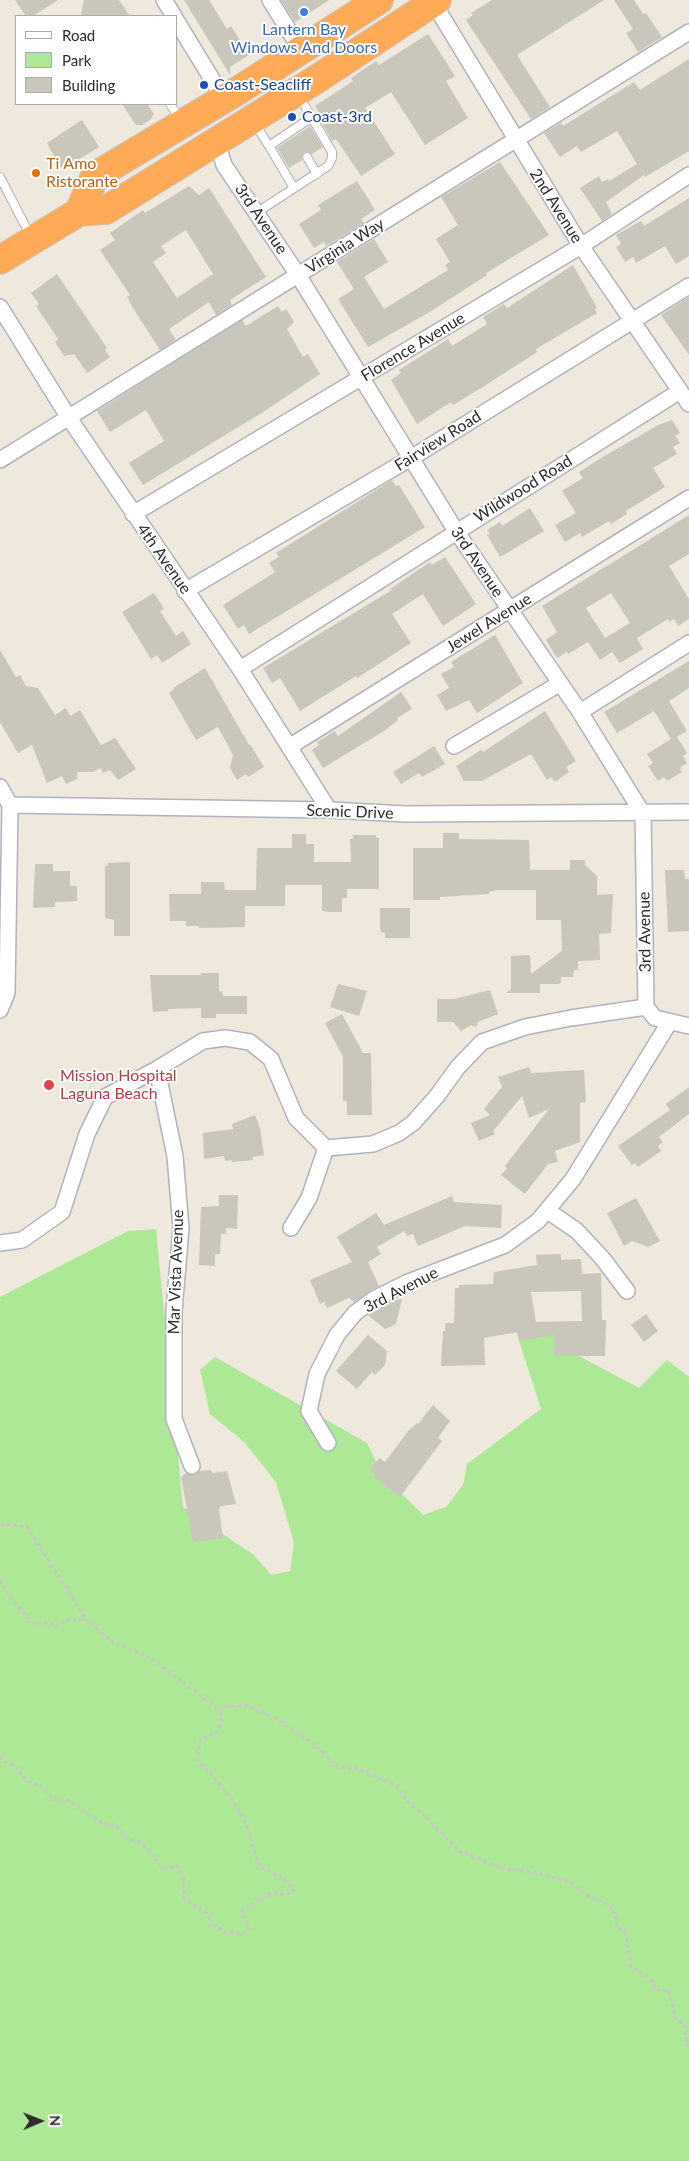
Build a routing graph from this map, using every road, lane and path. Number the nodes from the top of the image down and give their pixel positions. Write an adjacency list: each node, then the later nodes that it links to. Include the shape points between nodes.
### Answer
1 (164, 0): 5 (street)
2 (270, 0): 9 (street)
3 (379, 0): 6 (highway)
4 (424, 0): 6 (highway, via 368,17); 10 (highway); 15 (street, 2nd Avenue)
5 (173, 15)
6 (353, 17): 9 (highway)
7 (178, 29): 11 (street)
8 (689, 32): 15 (street, Virginia Way)
9 (309, 45): 11 (highway); 16 (highway, via 318,49 314,57 236,106 226,115)
10 (296, 91): 13 (lane); 14 (highway)
11 (224, 99): 12 (highway)
12 (176, 114): 16 (highway); 23 (highway, via 95,176)
13 (312, 117): 17 (lane, via 292,134); 19 (lane, via 332,152 330,162)
14 (252, 119): 16 (highway); 17 (lane)
15 (514, 140): 26 (street, 2nd Avenue); 28 (street, Virginia Way)
16 (208, 146): 23 (highway, via 106,210); 24 (street, 3rd Avenue)
17 (269, 146): 22 (lane)
18 (307, 157): 19 (lane)
19 (317, 174): 22 (lane)
20 (689, 175): 26 (street, Florence Avenue)
21 (0, 177): 25 (lane)
22 (294, 188): 24 (lane)
23 (79, 212): 25 (highway)
24 (256, 212): 28 (street, 3rd Avenue)
25 (33, 240): 27 (highway)
26 (581, 246): 31 (street, 2nd Avenue); 32 (street, Florence Avenue)
27 (0, 260)
28 (298, 275): 32 (street, 3rd Avenue); 35 (street, Virginia Way)
29 (689, 286): 31 (street, Fairview Road)
30 (0, 307): 35 (street, 4th Avenue)
31 (632, 321): 33 (street, 2nd Avenue); 36 (street, Fairview Road)
32 (360, 379): 36 (street, 3rd Avenue); 39 (street, Florence Avenue)
33 (680, 390): 34 (street, 2nd Avenue); 40 (street, Wildwood Road)
34 (689, 404)
35 (69, 418): 37 (street, Virginia Way); 39 (street, 4th Avenue)
36 (411, 458): 40 (street, 3rd Avenue); 41 (street, Fairview Road)
37 (0, 460)
38 (689, 498): 42 (street, Jewel Avenue)
39 (133, 514): 41 (street, 4th Avenue)
40 (456, 531): 42 (street, 3rd Avenue); 44 (street, Wildwood Road)
41 (185, 591): 44 (street, 4th Avenue)
42 (510, 610): 45 (street, 3rd Avenue); 48 (street, Jewel Avenue)
43 (689, 643): 46 (street)
44 (240, 669): 48 (street, 4th Avenue)
45 (559, 684): 46 (street, 3rd Avenue); 47 (street)
46 (580, 712): 53 (street, 3rd Avenue)
47 (454, 746)
48 (289, 747): 51 (street, 4th Avenue)
49 (0, 787): 50 (street)
50 (10, 805): 51 (street, Scenic Drive); 55 (street, via 7,993)
51 (329, 810): 53 (street, Scenic Drive, via 406,814)
52 (689, 812): 53 (street, Scenic Drive)
53 (643, 814): 54 (street, 3rd Avenue)
54 (646, 1007): 56 (street, via 655,1018); 59 (street, via 525,1027 482,1042 413,1123 399,1133 373,1144)
55 (0, 1010)
56 (669, 1023): 57 (street); 60 (street, 3rd Avenue, via 573,1179)
57 (689, 1026)
58 (157, 1069): 59 (street, via 203,1041 225,1038 250,1042 271,1059 296,1118); 62 (street, via 105,1096 87,1134 62,1212 22,1240); 65 (street, Mar Vista Avenue, via 175,1156 181,1228 174,1311 174,1419)
59 (326, 1148): 61 (street, via 308,1198)
60 (548, 1211): 63 (street, via 577,1231); 64 (street, 3rd Avenue, via 505,1244 406,1283 355,1313 337,1336 317,1374 309,1411)
61 (291, 1228)
62 (0, 1243)
63 (627, 1291)
64 (328, 1443)
65 (192, 1466)
66 (0, 1524): 68 (path, via 27,1527)
67 (0, 1580): 68 (path, via 12,1600 33,1623 51,1623 57,1627 69,1619)
68 (86, 1620): 69 (path, via 110,1640 152,1659)
69 (221, 1711): 70 (path, via 221,1723 216,1732 201,1739 197,1759 246,1823 259,1867 280,1876 294,1890 286,1895 272,1892 242,1910 249,1929 244,1934 224,1933 218,1925 212,1926 207,1913 185,1900 183,1876 176,1866 164,1869 142,1843 128,1839 116,1826 103,1824 68,1800 54,1800 43,1788 26,1780 15,1766 2,1761); 71 (path, via 246,1705 275,1718 338,1767 358,1769 397,1786 408,1802 459,1851 504,1869 535,1872 572,1883 587,1896 609,1905 616,1915 617,1927 626,1934 631,1967 650,1978 657,1990 669,1990 675,2017 685,2025)
70 (0, 1756)
71 (689, 2045)

